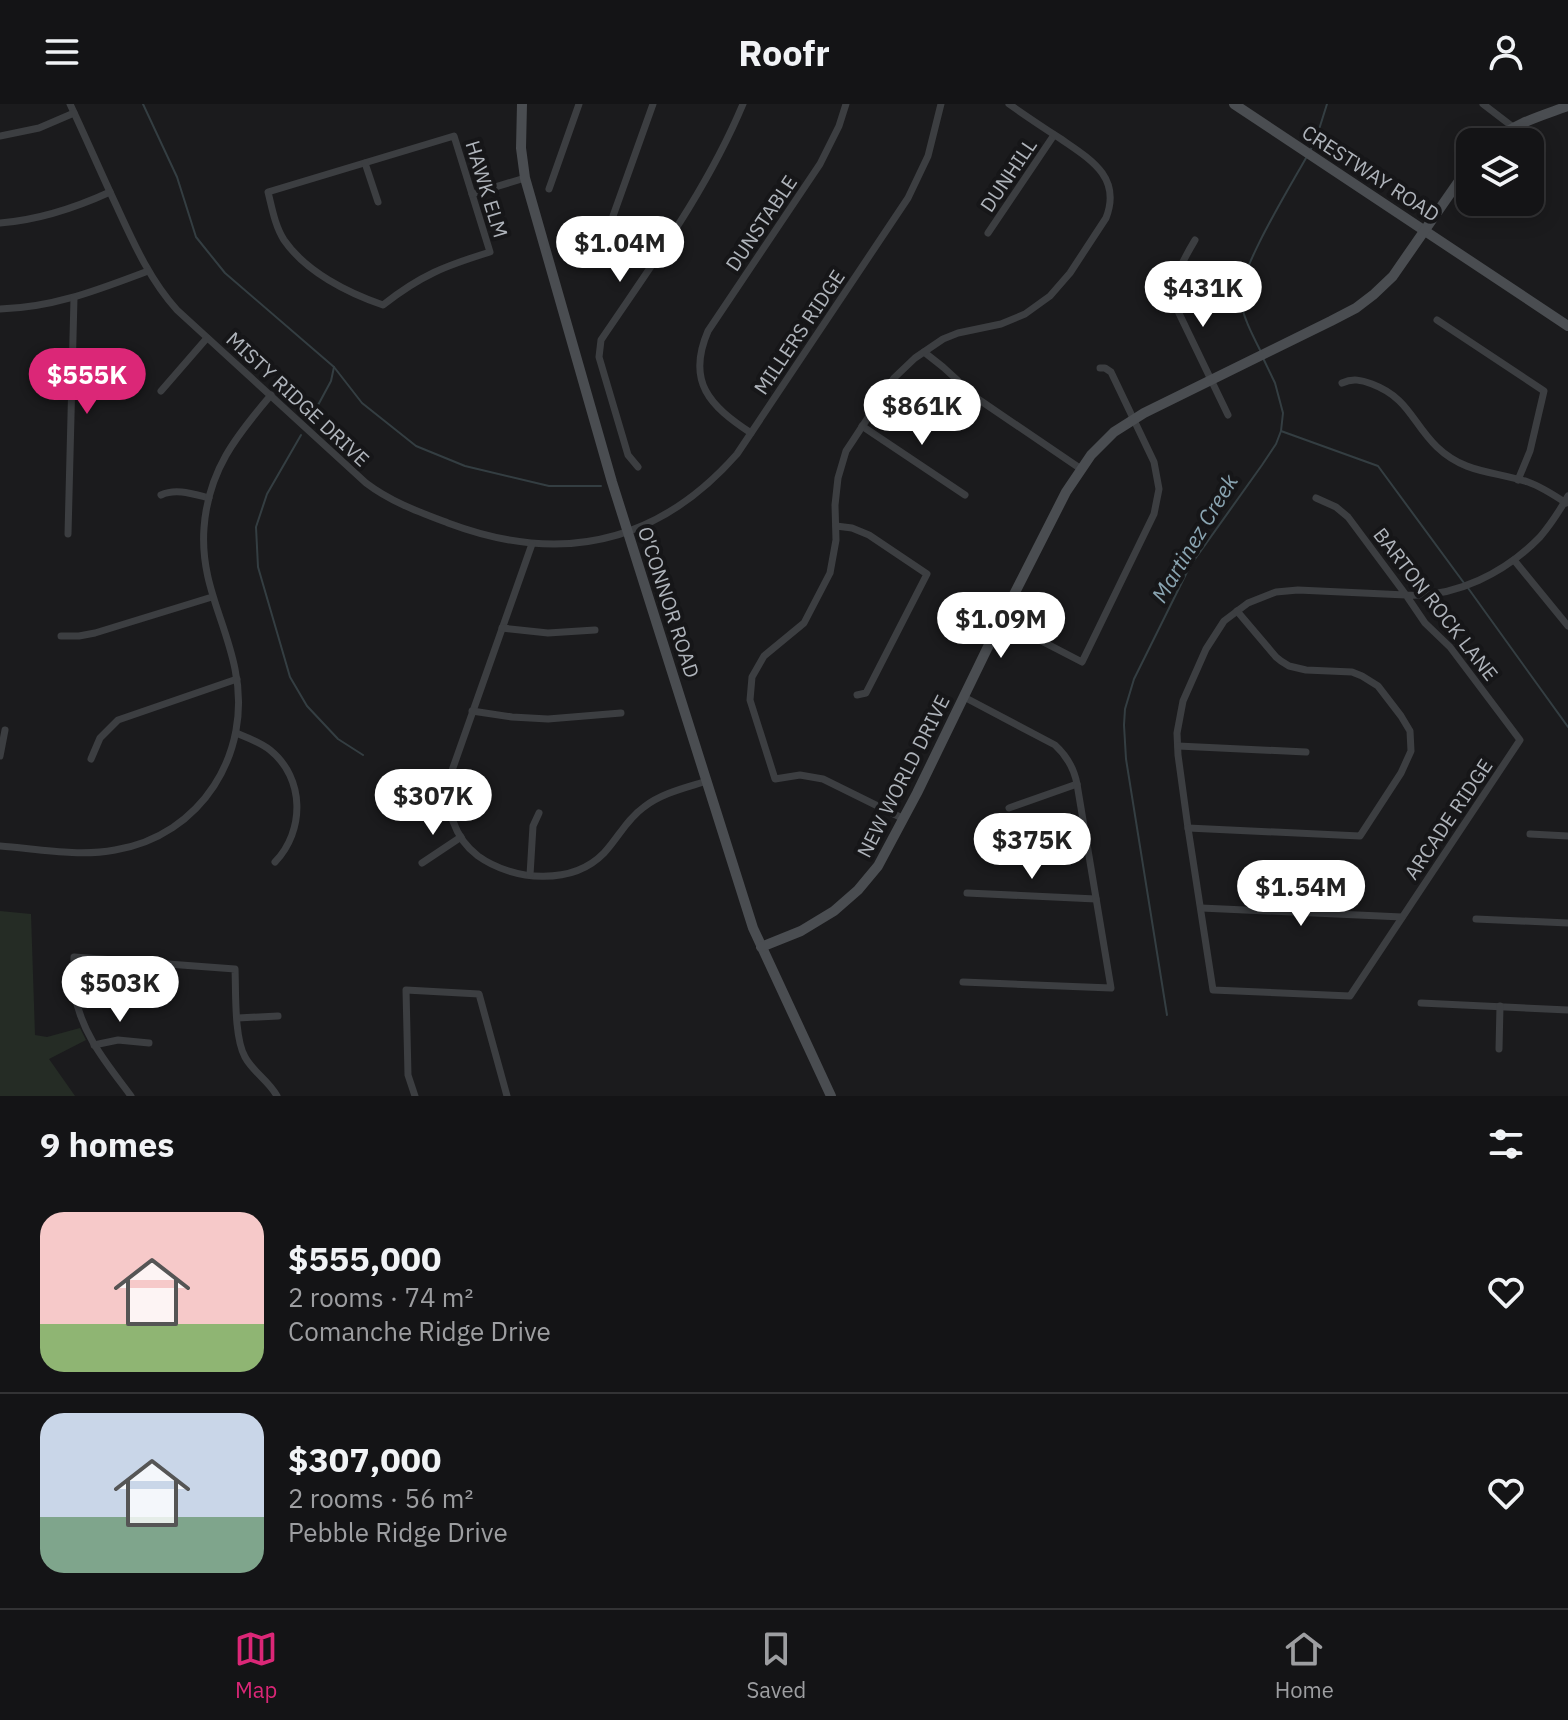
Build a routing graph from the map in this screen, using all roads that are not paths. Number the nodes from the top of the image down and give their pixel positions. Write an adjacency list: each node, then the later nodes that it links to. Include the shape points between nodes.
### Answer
1 (70, 104): 13 (street, MISTY RIDGE DRIVE)
2 (522, 104): 18 (main road, O'CONNOR ROAD)
3 (568, 104): 11 (street)
4 (653, 104): 28 (street, via 611,229 624,245)
5 (743, 104): 28 (street, via 705,184)
6 (846, 104): 44 (street, DUNSTABLE, via 820,164 702,344 700,373 707,393 724,415)
7 (941, 104): 44 (street, MILLERS RIDGE, via 928,156 908,198)
8 (1009, 104): 15 (street)
9 (1234, 104): 25 (main road, CRESTWAY ROAD)
10 (1483, 104): 14 (street)
11 (578, 106): 20 (street)
12 (1568, 106): 14 (main road)
13 (74, 113): 16 (street); 21 (street, MISTY RIDGE DRIVE)
14 (1513, 127)
15 (1054, 135): 26 (street, DUNHILL); 35 (street, via 1096,164 1109,185 1106,218 1070,273 1035,308 1013,320 958,333)
16 (0, 136)
17 (365, 163): 22 (street, HAWK ELM, via 454,136); 22 (street, HAWK ELM, via 268,192 279,229 292,249 337,285 383,305 432,272 490,252); 23 (street)
18 (525, 178): 22 (street); 54 (main road, O'CONNOR ROAD)
19 (1456, 186): 25 (main road, NEW WORLD DRIVE)
20 (549, 189)
21 (110, 192): 24 (street, via 63,211); 29 (street, MISTY RIDGE DRIVE)
22 (472, 194)
23 (378, 202)
24 (0, 223)
25 (1426, 231): 33 (main road, CRESTWAY ROAD); 37 (main road, NEW WORLD DRIVE, via 1393,276 1356,308)
26 (988, 233)
27 (1195, 240): 37 (street, via 1178,269 1174,296)
28 (655, 260): 45 (street, via 612,318 599,357 628,455)
29 (148, 271): 30 (street); 34 (street, MISTY RIDGE DRIVE, via 167,299)
30 (74, 298): 31 (street); 55 (street)
31 (0, 309)
32 (1437, 320): 47 (street, via 1544,391)
33 (1568, 326)
34 (207, 338): 39 (street); 40 (street, MISTY RIDGE DRIVE)
35 (924, 352): 43 (street, via 894,378); 46 (street, via 978,399)
36 (1100, 368): 42 (street, via 1111,372)
37 (1211, 380): 41 (street); 42 (main road, NEW WORLD DRIVE)
38 (1342, 383): 47 (street, via 1357,379 1384,390 1400,400 1436,447 1452,459)
39 (161, 391)
40 (271, 395): 50 (street, via 227,452); 56 (street, MISTY RIDGE DRIVE, via 381,494 466,530)
41 (1228, 415)
42 (1134, 419): 46 (main road, NEW WORLD DRIVE, via 1106,439); 61 (street, via 1156,471 1156,506 1082,662)
43 (862, 426): 49 (street); 53 (street, via 846,451 838,478)
44 (751, 433): 54 (street, MILLERS RIDGE, via 701,490)
45 (638, 467)
46 (1081, 469): 61 (main road, NEW WORLD DRIVE)
47 (1518, 480): 52 (street)
48 (161, 495): 50 (street, via 169,491)
49 (965, 495)
50 (209, 498): 59 (street, via 203,548)
51 (1316, 498): 58 (street, BARTON ROCK LANE, via 1348,517)
52 (1567, 501): 57 (street, via 1541,536)
53 (836, 526): 67 (street, via 869,535 927,574 866,693); 82 (street, via 830,573 808,618 760,660 750,700 775,779 823,779)
54 (628, 532): 56 (street, MISTY RIDGE DRIVE, via 581,543); 78 (main road, O'CONNOR ROAD)
55 (68, 534)
56 (532, 544): 63 (street)
57 (1514, 560): 58 (street, via 1476,582); 62 (street)
58 (1406, 595): 60 (street, via 1276,592); 73 (street, BARTON ROCK LANE)
59 (212, 597): 65 (street, via 95,633); 66 (street)
60 (1237, 611): 74 (street, via 1218,628 1191,679 1179,715); 83 (street, via 1289,666 1352,672 1378,686 1410,731 1411,751 1360,836)
61 (1001, 620): 68 (main road, NEW WORLD DRIVE)
62 (1568, 626)
63 (502, 628): 64 (street, via 548,633); 69 (street)
64 (595, 630)
65 (61, 636)
66 (237, 679): 72 (street); 77 (street, via 118,720 100,738)
67 (857, 695)
68 (964, 697): 79 (street, via 1055,745 1071,764); 82 (main road, NEW WORLD DRIVE)
69 (472, 711): 70 (street, via 548,719); 86 (street, via 448,787 450,812)
70 (621, 713)
71 (5, 730): 76 (street)
72 (236, 733): 87 (street, via 231,754 207,797 154,838 96,852); 88 (street, via 275,755 295,789 297,820 290,843)
73 (1520, 740): 94 (street, ARCADE RIDGE)
74 (1178, 746): 75 (street); 83 (street)
75 (1306, 752)
76 (0, 756)
77 (91, 759)
78 (707, 781): 90 (street, via 643,808 605,852 581,869 556,876); 97 (main road, O'CONNOR ROAD)
79 (1077, 784): 80 (street); 92 (street)
80 (1009, 808)
81 (539, 813): 90 (street, via 533,826)
82 (904, 819): 97 (main road, NEW WORLD DRIVE, via 878,866 849,899 801,931)
83 (1188, 828): 93 (street)
84 (1530, 834): 85 (street)
85 (1568, 836)
86 (461, 837): 89 (street); 90 (street, via 487,862)
87 (0, 846)
88 (275, 862)
89 (422, 863)
90 (530, 875)
91 (967, 893): 92 (street)
92 (1096, 899): 98 (street, via 1111,988)
93 (1201, 908): 94 (street); 94 (street, ARCADE RIDGE, via 1213,990 1350,996)
94 (1402, 917)
95 (1476, 919): 96 (street)
96 (1568, 923)
97 (761, 947): 111 (main road, O'CONNOR ROAD)
98 (963, 982)
99 (1421, 1003): 100 (street)
100 (1500, 1006): 101 (street); 106 (street)
101 (1568, 1010)
102 (278, 1016): 103 (street)
103 (238, 1018): 105 (street, via 235,969 74,957 75,994); 108 (street, via 244,1056)
104 (149, 1043): 105 (street, via 118,1040)
105 (94, 1045): 107 (street)
106 (1499, 1049)
107 (131, 1096)
108 (277, 1096)
109 (415, 1096): 110 (street, via 408,1075 406,990 479,994)
110 (507, 1096)
111 (831, 1096)

